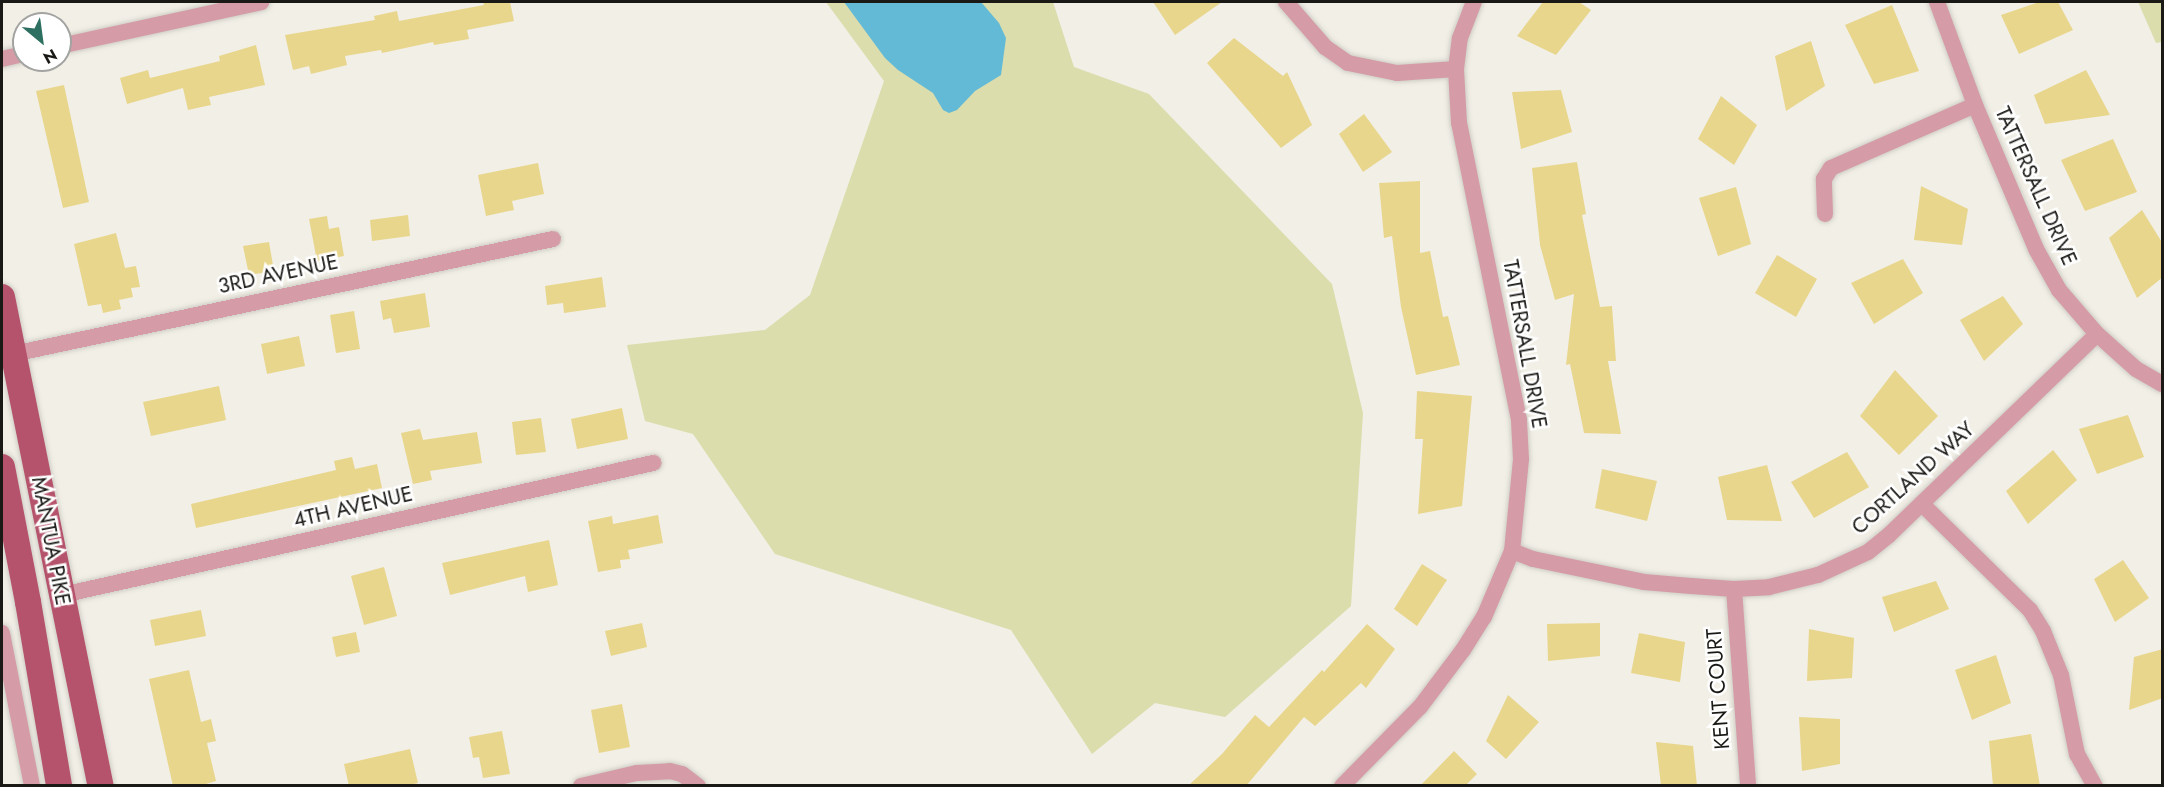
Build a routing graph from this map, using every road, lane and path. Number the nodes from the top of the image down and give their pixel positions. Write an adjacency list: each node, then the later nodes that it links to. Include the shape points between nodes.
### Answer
1 (260, 2): 5 (street)
2 (1286, 2): 6 (street, via 1325,47 1347,63 1397,73)
3 (1474, 2): 6 (street, TATTERSALL DRIVE, via 1460,38)
4 (1937, 2): 7 (street, TATTERSALL DRIVE)
5 (72, 43)
6 (1456, 69): 17 (street, TATTERSALL DRIVE, via 1461,134 1519,420 1521,459)
7 (1975, 105): 8 (street, via 1831,168 1824,179); 11 (street, TATTERSALL DRIVE, via 2036,249 2059,290)
8 (1825, 214)
9 (553, 239): 12 (street, 3RD AVENUE)
10 (2, 297): 12 (main road, MANTUA PIKE)
11 (2097, 334): 13 (street, TATTERSALL DRIVE, via 2136,369); 16 (street, CORTLAND WAY)
12 (13, 354): 19 (main road, MANTUA PIKE)
13 (2163, 384)
14 (653, 463): 19 (street, 4TH AVENUE)
15 (2, 467): 23 (main road, MANTUA PIKE)
16 (1923, 505): 18 (street, CORTLAND WAY, via 1868,552 1842,565 1795,582); 28 (street, via 2030,610 2061,675 2077,754)
17 (1512, 551): 18 (street, CORTLAND WAY, via 1644,582); 26 (street, TATTERSALL DRIVE, via 1484,617 1463,650 1420,706)
18 (1734, 589): 27 (street, KENT COURT)
19 (62, 595): 24 (main road, MANTUA PIKE)
20 (2, 633): 22 (street)
21 (697, 784): 25 (street, via 682,774 663,771)
22 (32, 786)
23 (59, 786)
24 (101, 786)
25 (581, 786)
26 (1342, 786)
27 (1748, 786)
28 (2095, 786)

